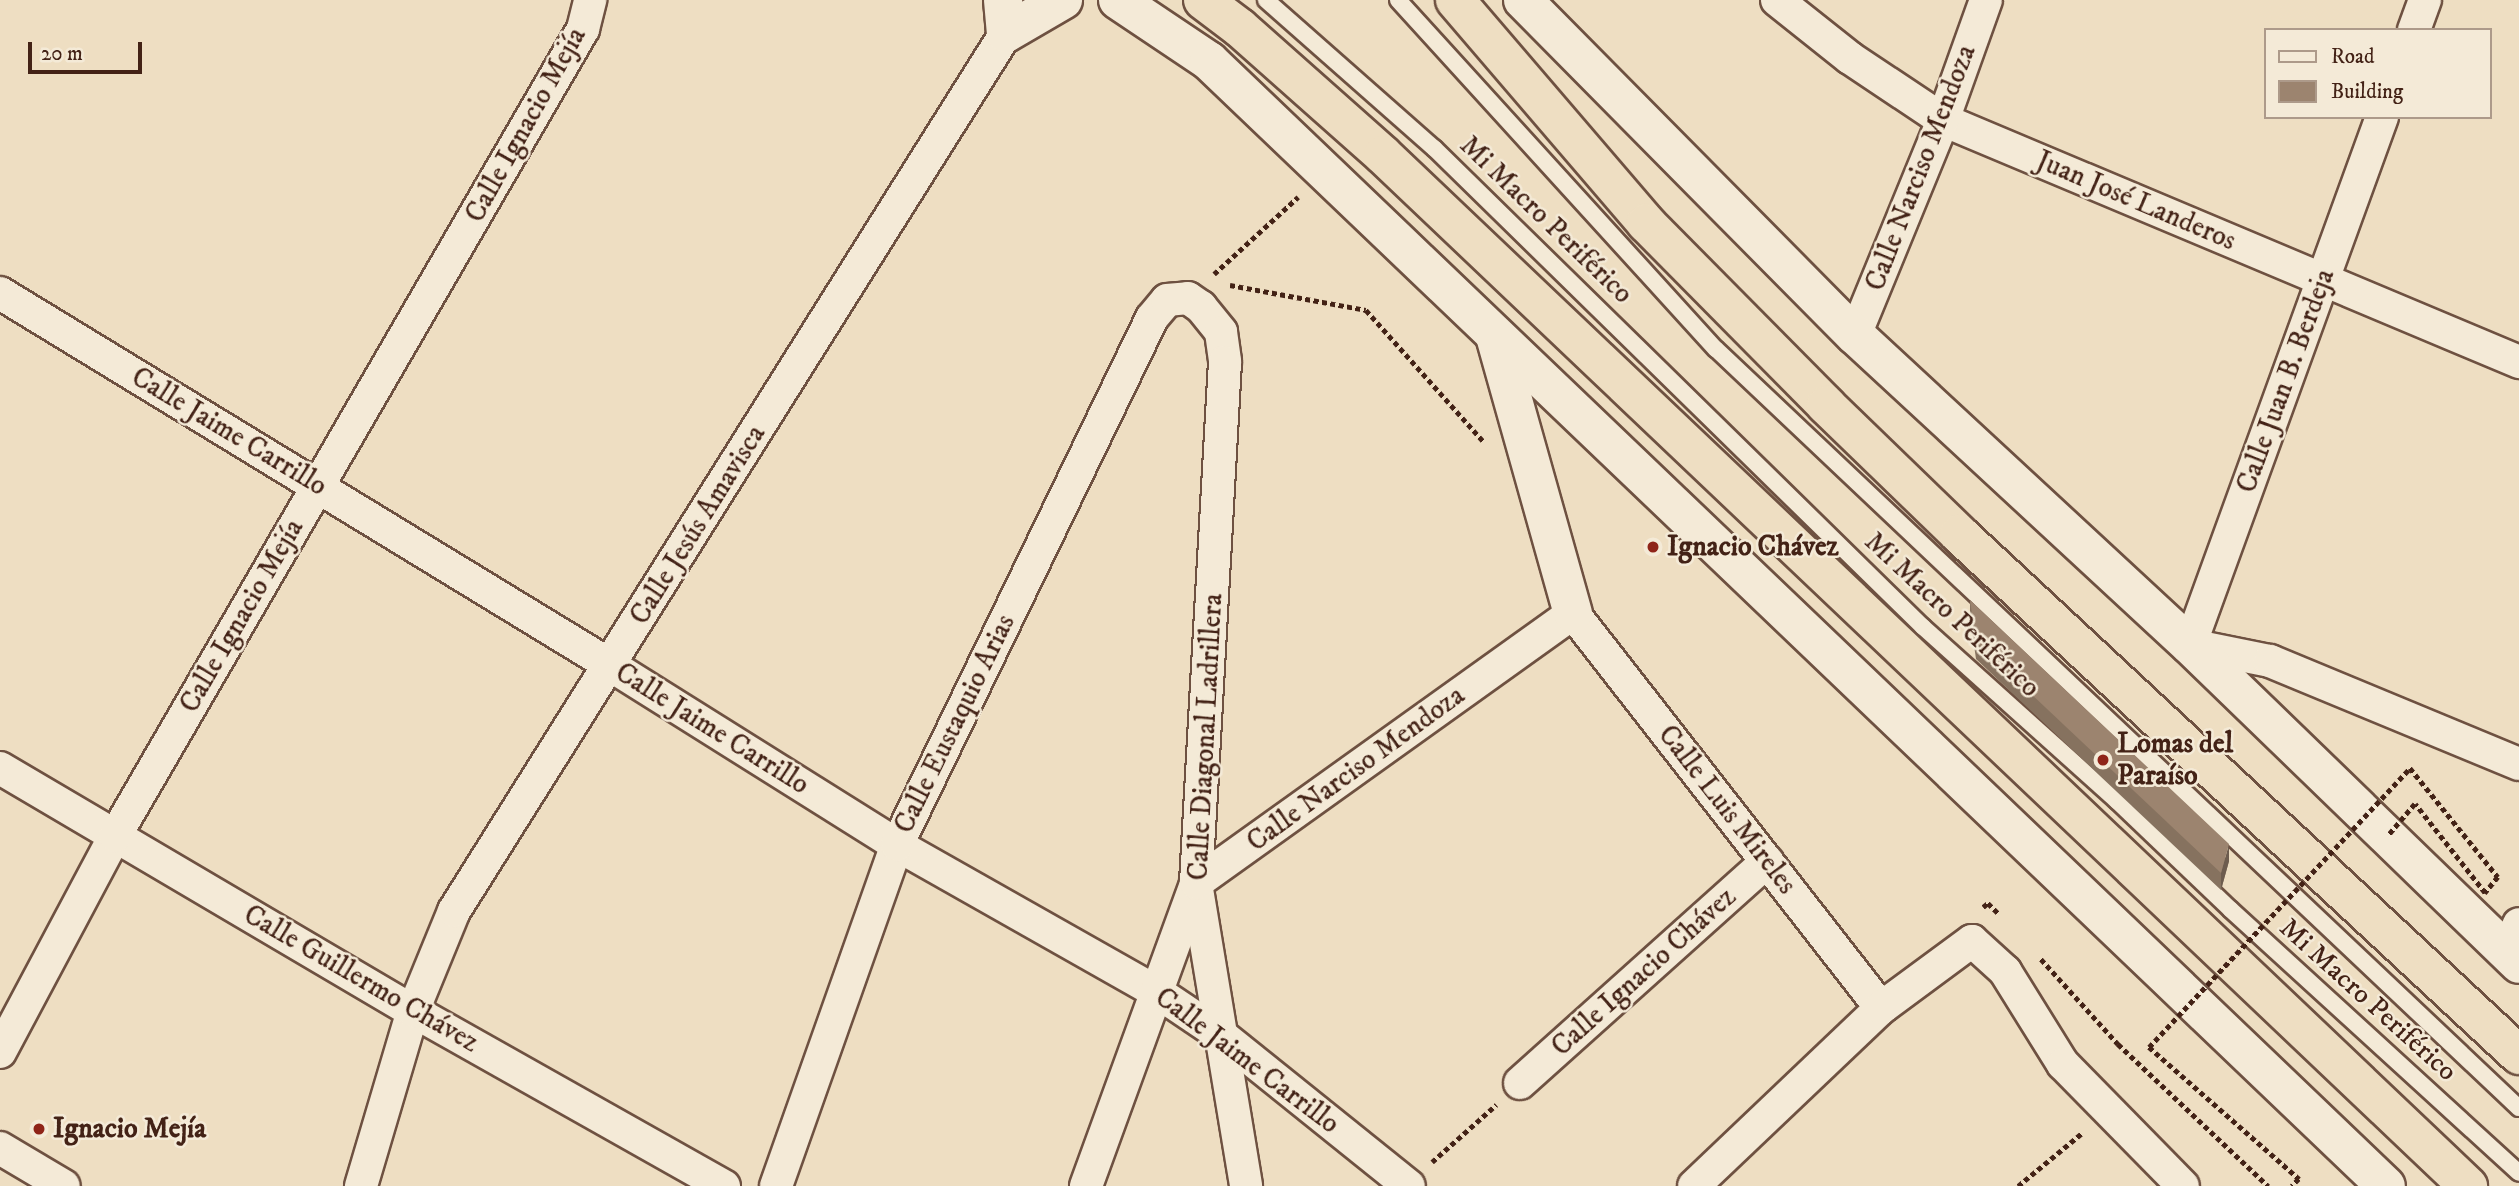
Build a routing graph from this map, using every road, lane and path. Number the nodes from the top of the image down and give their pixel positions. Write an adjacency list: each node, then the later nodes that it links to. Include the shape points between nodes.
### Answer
1 (590, 0): 24 (street, Calle Ignacio Mejía, via 583,29)
2 (1063, 0): 12 (street)
3 (1118, 0): 20 (street, via 1209,61)
4 (1203, 0): 63 (highway, via 1383,155)
5 (1266, 0): 49 (lane, Mi Macro Periférico, via 1434,148 1923,627)
6 (1398, 0): 46 (lane, Mi Macro Periférico, via 1716,349)
7 (1455, 0): 44 (highway, via 1646,223 1826,405)
8 (1523, 0): 21 (street)
9 (1777, 0): 15 (street, Juan José Landeros, via 1850,58)
10 (1986, 0): 15 (street, Calle Narciso Mendoza)
11 (2425, 0): 13 (street)
12 (1004, 17): 27 (street, Calle Jesús Amavisca)
13 (2415, 28)
14 (2381, 119): 17 (street, Calle Juan B. Berdeja)
15 (1943, 120): 17 (street, Juan José Landeros); 21 (street, Calle Narciso Mendoza)
16 (1302, 192): 19 (path)
17 (2323, 280): 22 (street, Juan José Landeros); 26 (street, Calle Juan B. Berdeja)
18 (0, 293): 24 (street, Calle Jaime Carrillo)
19 (1188, 298): 23 (path, via 1217,283 1366,310); 32 (street, Calle Eustaquio Arias, via 1167,300 1152,318); 34 (street, Calle Diagonal Ladrillera, via 1221,332 1225,362)
20 (1495, 334): 25 (street); 62 (street)
21 (1855, 335): 26 (street)
22 (2519, 362)
23 (1490, 449)
24 (317, 486): 27 (street, Calle Jaime Carrillo); 30 (street, Calle Ignacio Mejía)
25 (1573, 613): 33 (street, Calle Luis Mireles); 34 (street, Calle Narciso Mendoza)
26 (2190, 645): 28 (street, via 2270,661); 31 (street)
27 (610, 665): 32 (street, Calle Jaime Carrillo); 41 (street, Calle Jesús Amavisca, via 454,911)
28 (2519, 764)
29 (0, 768): 30 (street, Calle Guillermo Chávez)
30 (115, 835): 41 (street, Calle Guillermo Chávez); 43 (street, Calle Ignacio Mejía)
31 (2388, 836): 37 (street); 61 (path, bridge, via 2415,804 2485,893 2498,877 2410,768 2149,1047 2299,1179)
32 (897, 845): 39 (street, Calle Jaime Carrillo); 54 (street, Calle Eustaquio Arias)
33 (1767, 861): 40 (street, Calle Luis Mireles); 45 (street, Calle Ignacio Chávez)
34 (1196, 883): 39 (street); 42 (street, Calle Diagonal Ladrillera)
35 (2006, 921): 36 (path, via 1988,903 1953,930)
36 (1972, 941): 40 (street); 47 (street, via 2005,971 2063,1064)
37 (2515, 947)
38 (2040, 958): 60 (path, via 2118,1044)
39 (1157, 992): 42 (street, Calle Jaime Carrillo); 55 (street)
40 (1881, 1008): 57 (street)
41 (412, 1011): 52 (street, Calle Jesús Amavisca); 53 (street, Calle Guillermo Chávez)
42 (1221, 1035): 50 (street, Calle Jaime Carrillo); 56 (street, Calle Diagonal Ladrillera)
43 (0, 1052)
44 (2519, 1055)
45 (1520, 1083): 50 (path)
46 (2519, 1108)
47 (2110, 1110): 58 (path); 59 (street)
48 (0, 1148): 51 (street)
49 (2519, 1173)
50 (1408, 1185)
51 (64, 1186)
52 (361, 1186)
53 (724, 1186)
54 (776, 1186)
55 (1086, 1186)
56 (1246, 1186)
57 (1695, 1186)
58 (2018, 1186)
59 (2183, 1186)
60 (2268, 1186)
61 (2291, 1186)
62 (2386, 1186)
63 (2468, 1186)

